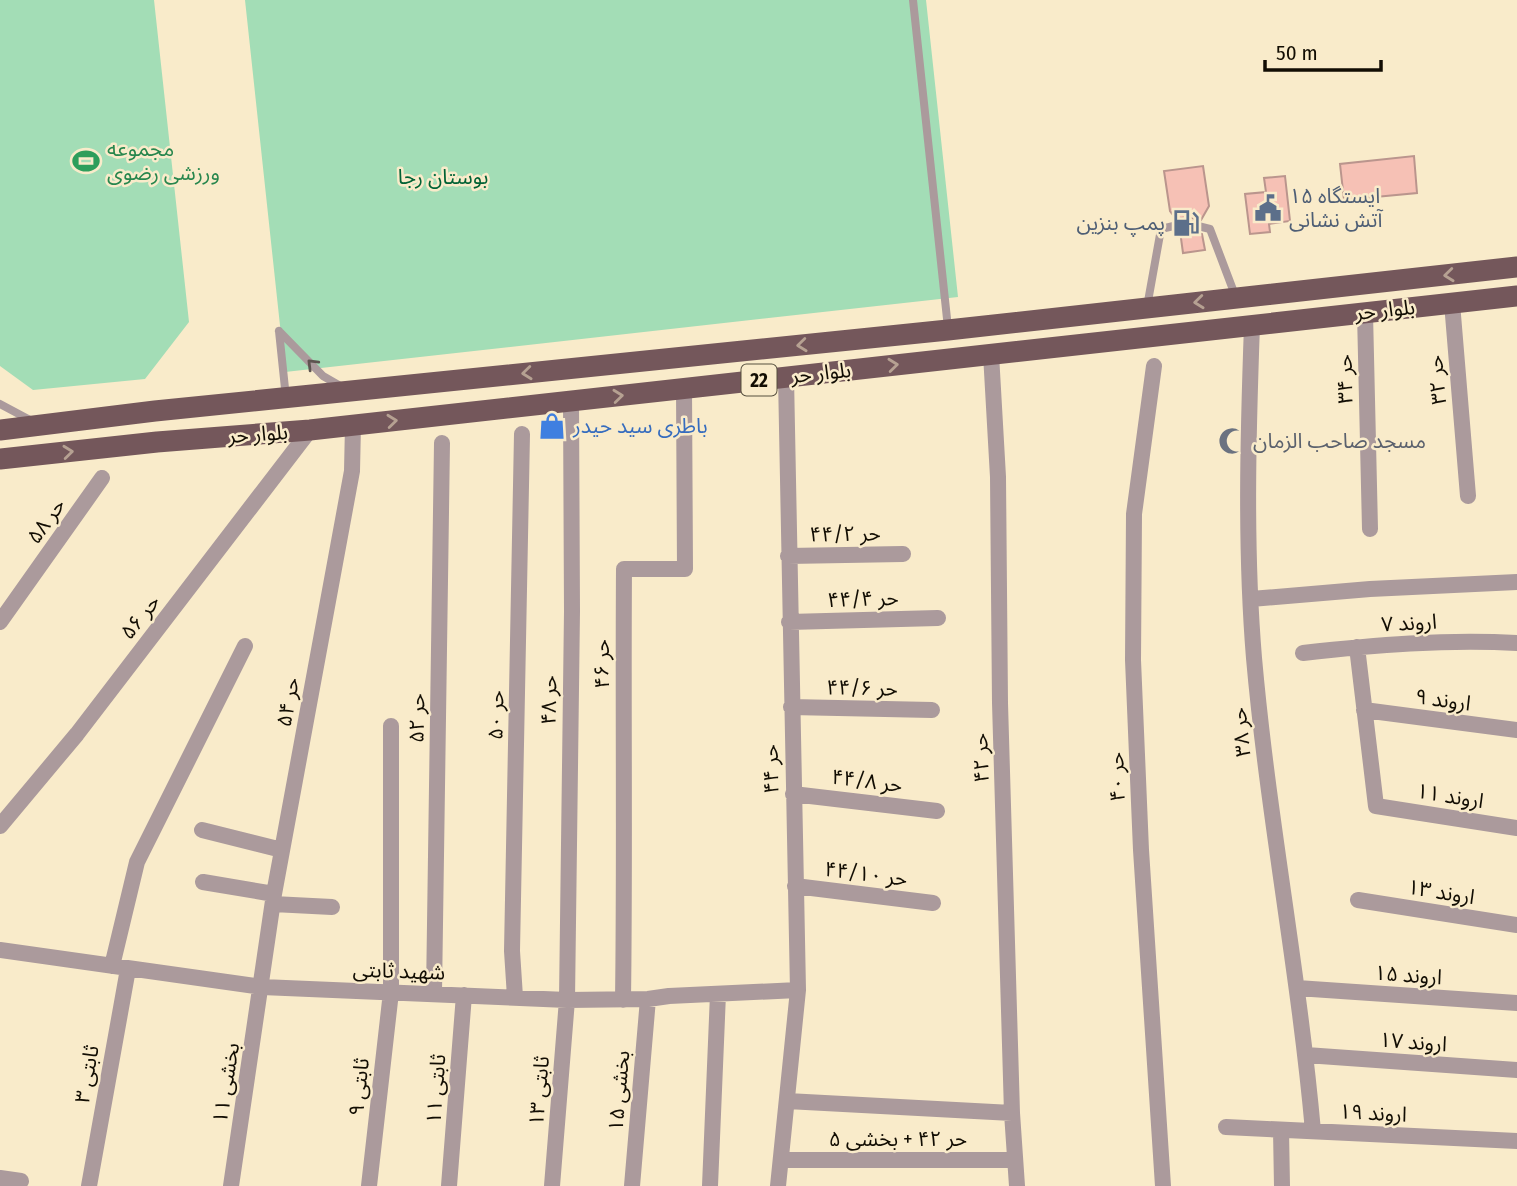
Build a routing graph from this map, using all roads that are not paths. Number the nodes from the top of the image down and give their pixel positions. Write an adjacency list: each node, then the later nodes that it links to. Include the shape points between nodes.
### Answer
1 (913, 0): 9 (lane)
2 (1517, 267): 4 (main road, بلوار حر / 22, one-way to 4)
3 (1517, 296): 5 (main road, بلوار حر / 22)
4 (1236, 298): 6 (main road, بلوار حر / 22, one-way to 6); 6 (lane, via 1210,229 1186,223 1161,229)
5 (1452, 303): 7 (main road, بلوار حر / 22); 28 (street, حر ۳۲)
6 (1147, 308): 9 (main road, بلوار حر / 22)
7 (1365, 313): 8 (main road, بلوار حر / 22); 29 (street, حر ۳۴)
8 (1252, 325): 10 (main road, بلوار حر / 22); 33 (street, حر ۳۸, via 1248,448)
9 (948, 330): 14 (main road, بلوار حر / 22, one-way to 14)
10 (991, 354): 12 (main road, بلوار حر / 22, one-way to 10); 76 (street, حر ۴۲, via 998,477)
11 (1154, 366): 94 (street, حر ۴۰, via 1134,514 1133,660)
12 (786, 377): 13 (main road, بلوار حر / 22); 31 (street, حر ۴۴)
13 (684, 388): 16 (main road, بلوار حر / 22, one-way to 13); 71 (street, حر ۴۶, via 685,569 624,569)
14 (349, 391): 15 (main road, بلوار حر / 22); 15 (lane, one-way to 15, via 323,376 279,331)
15 (286, 398): 18 (main road, بلوار حر / 22)
16 (571, 401): 20 (main road, بلوار حر / 22, one-way to 16); 70 (street, حر ۴۸)
17 (0, 404): 19 (lane)
18 (155, 411): 19 (main road, بلوار حر / 22); 24 (main road)
19 (39, 425): 21 (main road, بلوار حر / 22)
20 (353, 425): 22 (main road, بلوار حر / 22); 51 (street, حر ۵۴, via 352,471)
21 (0, 430)
22 (310, 430): 24 (main road, بلوار حر / 22); 48 (street, حر ۵۶, via 77,734)
23 (522, 434): 68 (street, حر ۵۰, via 512,951)
24 (157, 442): 26 (main road, بلوار حر / 22, one-way to 24)
25 (442, 443): 65 (street, حر ۵۲)
26 (0, 459)
27 (102, 478): 35 (street, حر ۵۸)
28 (1468, 496)
29 (1370, 529)
30 (903, 554): 31 (street, حر ۴۴/۲)
31 (788, 556): 36 (street, حر ۴۴)
32 (1517, 582): 33 (street)
33 (1251, 599): 62 (street, حر ۳۸, via 1274,836)
34 (938, 618): 36 (street, حر ۴۴/۴)
35 (0, 622)
36 (789, 622): 41 (street, حر ۴۴)
37 (1517, 643): 39 (street, اروند ۷)
38 (245, 646): 60 (street, ثابتی ۳, via 137,862)
39 (1357, 647): 40 (street, اروند ۷); 43 (street)
40 (1303, 653)
41 (791, 707): 42 (street, حر ۴۴/۶); 46 (street, حر ۴۴)
42 (932, 710)
43 (1364, 710): 45 (street, اروند ۹); 49 (street, اروند ۱۱, via 1376,806)
44 (391, 726): 64 (street, ثابتی ۹)
45 (1517, 730)
46 (793, 794): 47 (street, حر ۴۴/۸); 53 (street, حر ۴۴)
47 (937, 811)
48 (0, 826)
49 (1517, 828)
50 (202, 830): 51 (street)
51 (282, 850): 54 (street, حر ۵۴)
52 (203, 882): 54 (street)
53 (795, 886): 56 (street, حر ۴۴/۱۰); 63 (street, حر ۴۴)
54 (273, 899): 57 (street); 61 (street, حر ۵۴)
55 (1358, 900): 58 (street, اروند ۱۳)
56 (933, 903)
57 (332, 907)
58 (1517, 925)
59 (0, 950): 60 (street, شهید ثابتی)
60 (120, 968): 61 (street, شهید ثابتی); 85 (street, ثابتی ۳)
61 (262, 987): 64 (street, شهید ثابتی); 86 (street, بخشی ۱۱)
62 (1297, 988): 72 (street, اروند ۱۵); 73 (street, حر ۳۸)
63 (798, 990): 66 (street, شهید ثابتی); 75 (street, حر ۴۴)
64 (391, 992): 65 (street, شهید ثابتی); 87 (street, ثابتی ۹)
65 (434, 993): 67 (street, شهید ثابتی)
66 (718, 994): 69 (street, شهید ثابتی); 91 (street)
67 (464, 995): 68 (street, شهید ثابتی); 88 (street, ثابتی ۱۱)
68 (515, 997): 70 (street, شهید ثابتی)
69 (648, 999): 71 (street, شهید ثابتی); 90 (street, بخشی ۱۵)
70 (567, 1000): 71 (street, شهید ثابتی); 89 (street, ثابتی ۱۳)
71 (623, 1000)
72 (1517, 1003)
73 (1306, 1055): 74 (street, اروند ۱۷); 79 (street, حر ۳۸)
74 (1517, 1070)
75 (787, 1101): 76 (street); 81 (street, حر ۴۴)
76 (1012, 1113): 82 (street, حر ۴۲)
77 (1226, 1127): 78 (street, اروند ۱۹)
78 (1281, 1130): 79 (street, اروند ۱۹); 95 (street)
79 (1313, 1131): 80 (street, اروند ۱۹)
80 (1517, 1141)
81 (781, 1160): 82 (street, حر ۴۲ + بخشی ۵); 92 (street, حر ۴۴)
82 (1015, 1160): 93 (street, حر ۴۲)
83 (0, 1178): 84 (street)
84 (21, 1181)
85 (89, 1186)
86 (231, 1186)
87 (369, 1186)
88 (449, 1186)
89 (552, 1186)
90 (632, 1186)
91 (710, 1186)
92 (778, 1186)
93 (1017, 1186)
94 (1163, 1186)
95 (1282, 1186)

